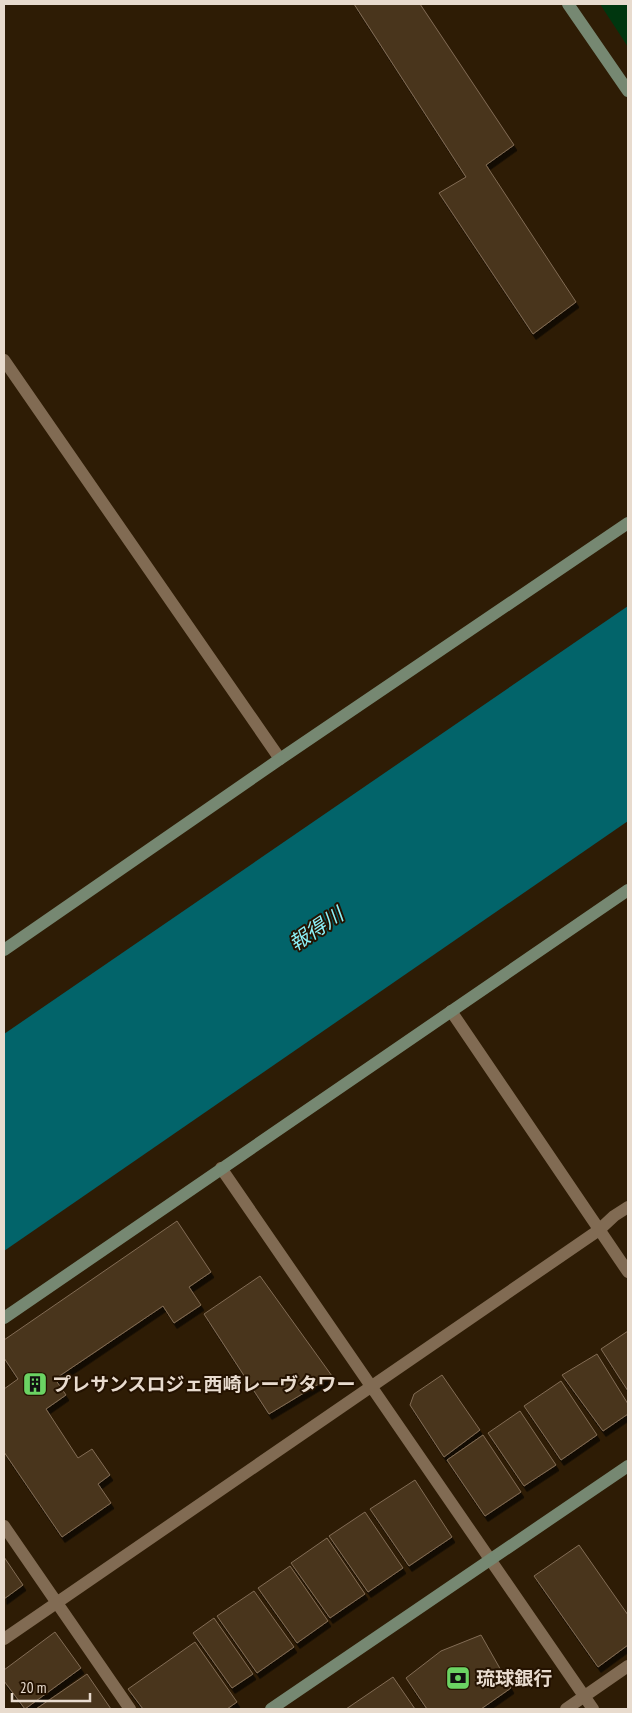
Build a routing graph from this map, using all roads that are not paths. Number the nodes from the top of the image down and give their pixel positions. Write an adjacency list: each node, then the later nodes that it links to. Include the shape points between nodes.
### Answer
1 (568, 4): 2 (street)
2 (628, 91)
3 (4, 360): 5 (street)
4 (628, 523): 5 (street)
5 (280, 759): 7 (street)
6 (628, 890): 8 (street)
7 (4, 950)
8 (451, 1011): 9 (street); 11 (street)
9 (221, 1168): 13 (street); 14 (street)
10 (628, 1207): 11 (street)
11 (599, 1230): 12 (street); 14 (street)
12 (628, 1272)
13 (4, 1318)
14 (372, 1387): 17 (street); 18 (street)
15 (628, 1466): 17 (street)
16 (4, 1526): 18 (street)
17 (490, 1560): 21 (street); 23 (street)
18 (57, 1603): 19 (street); 22 (street)
19 (4, 1639)
20 (628, 1666): 21 (street)
21 (584, 1697): 24 (street); 25 (street)
22 (130, 1709)
23 (271, 1709)
24 (566, 1709)
25 (593, 1709)

